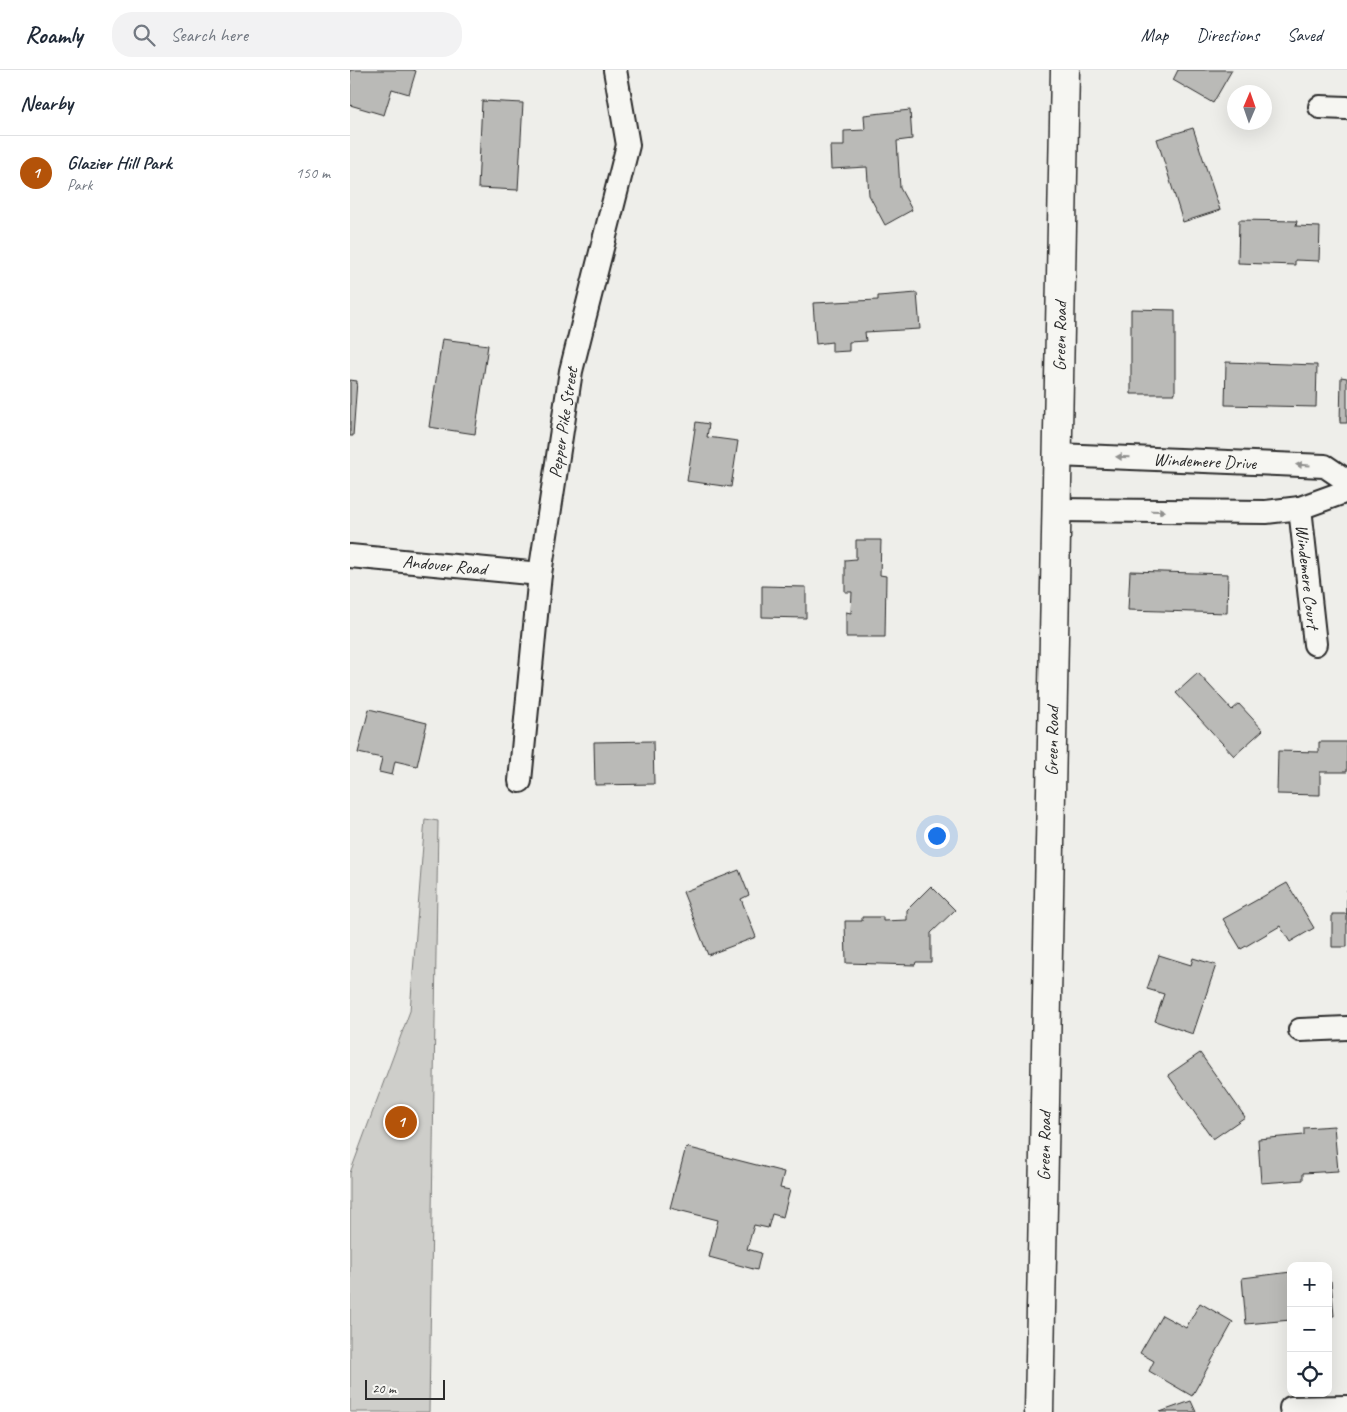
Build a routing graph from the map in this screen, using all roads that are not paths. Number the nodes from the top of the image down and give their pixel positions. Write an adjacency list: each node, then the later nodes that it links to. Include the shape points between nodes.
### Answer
1 (615, 70): 11 (street, Pepper Pike Street, via 628,145 570,371)
2 (1065, 70): 5 (street, Green Road)
3 (1320, 107): 4 (street)
4 (1347, 108)
5 (1057, 455): 6 (street, Windemere Drive, one-way to 5, via 1325,466); 9 (street, Green Road)
6 (1347, 481)
7 (1347, 491): 8 (street)
8 (1300, 508): 9 (street, one-way to 8, via 1266,512); 12 (street, Windemere Court)
9 (1056, 510): 18 (street, Green Road)
10 (350, 556): 11 (street, Andover Road)
11 (540, 574): 13 (street, Pepper Pike Street)
12 (1315, 644)
13 (520, 781)
14 (1347, 1028): 15 (street)
15 (1300, 1030)
16 (1347, 1407): 17 (street)
17 (1291, 1408)
18 (1039, 1412)

